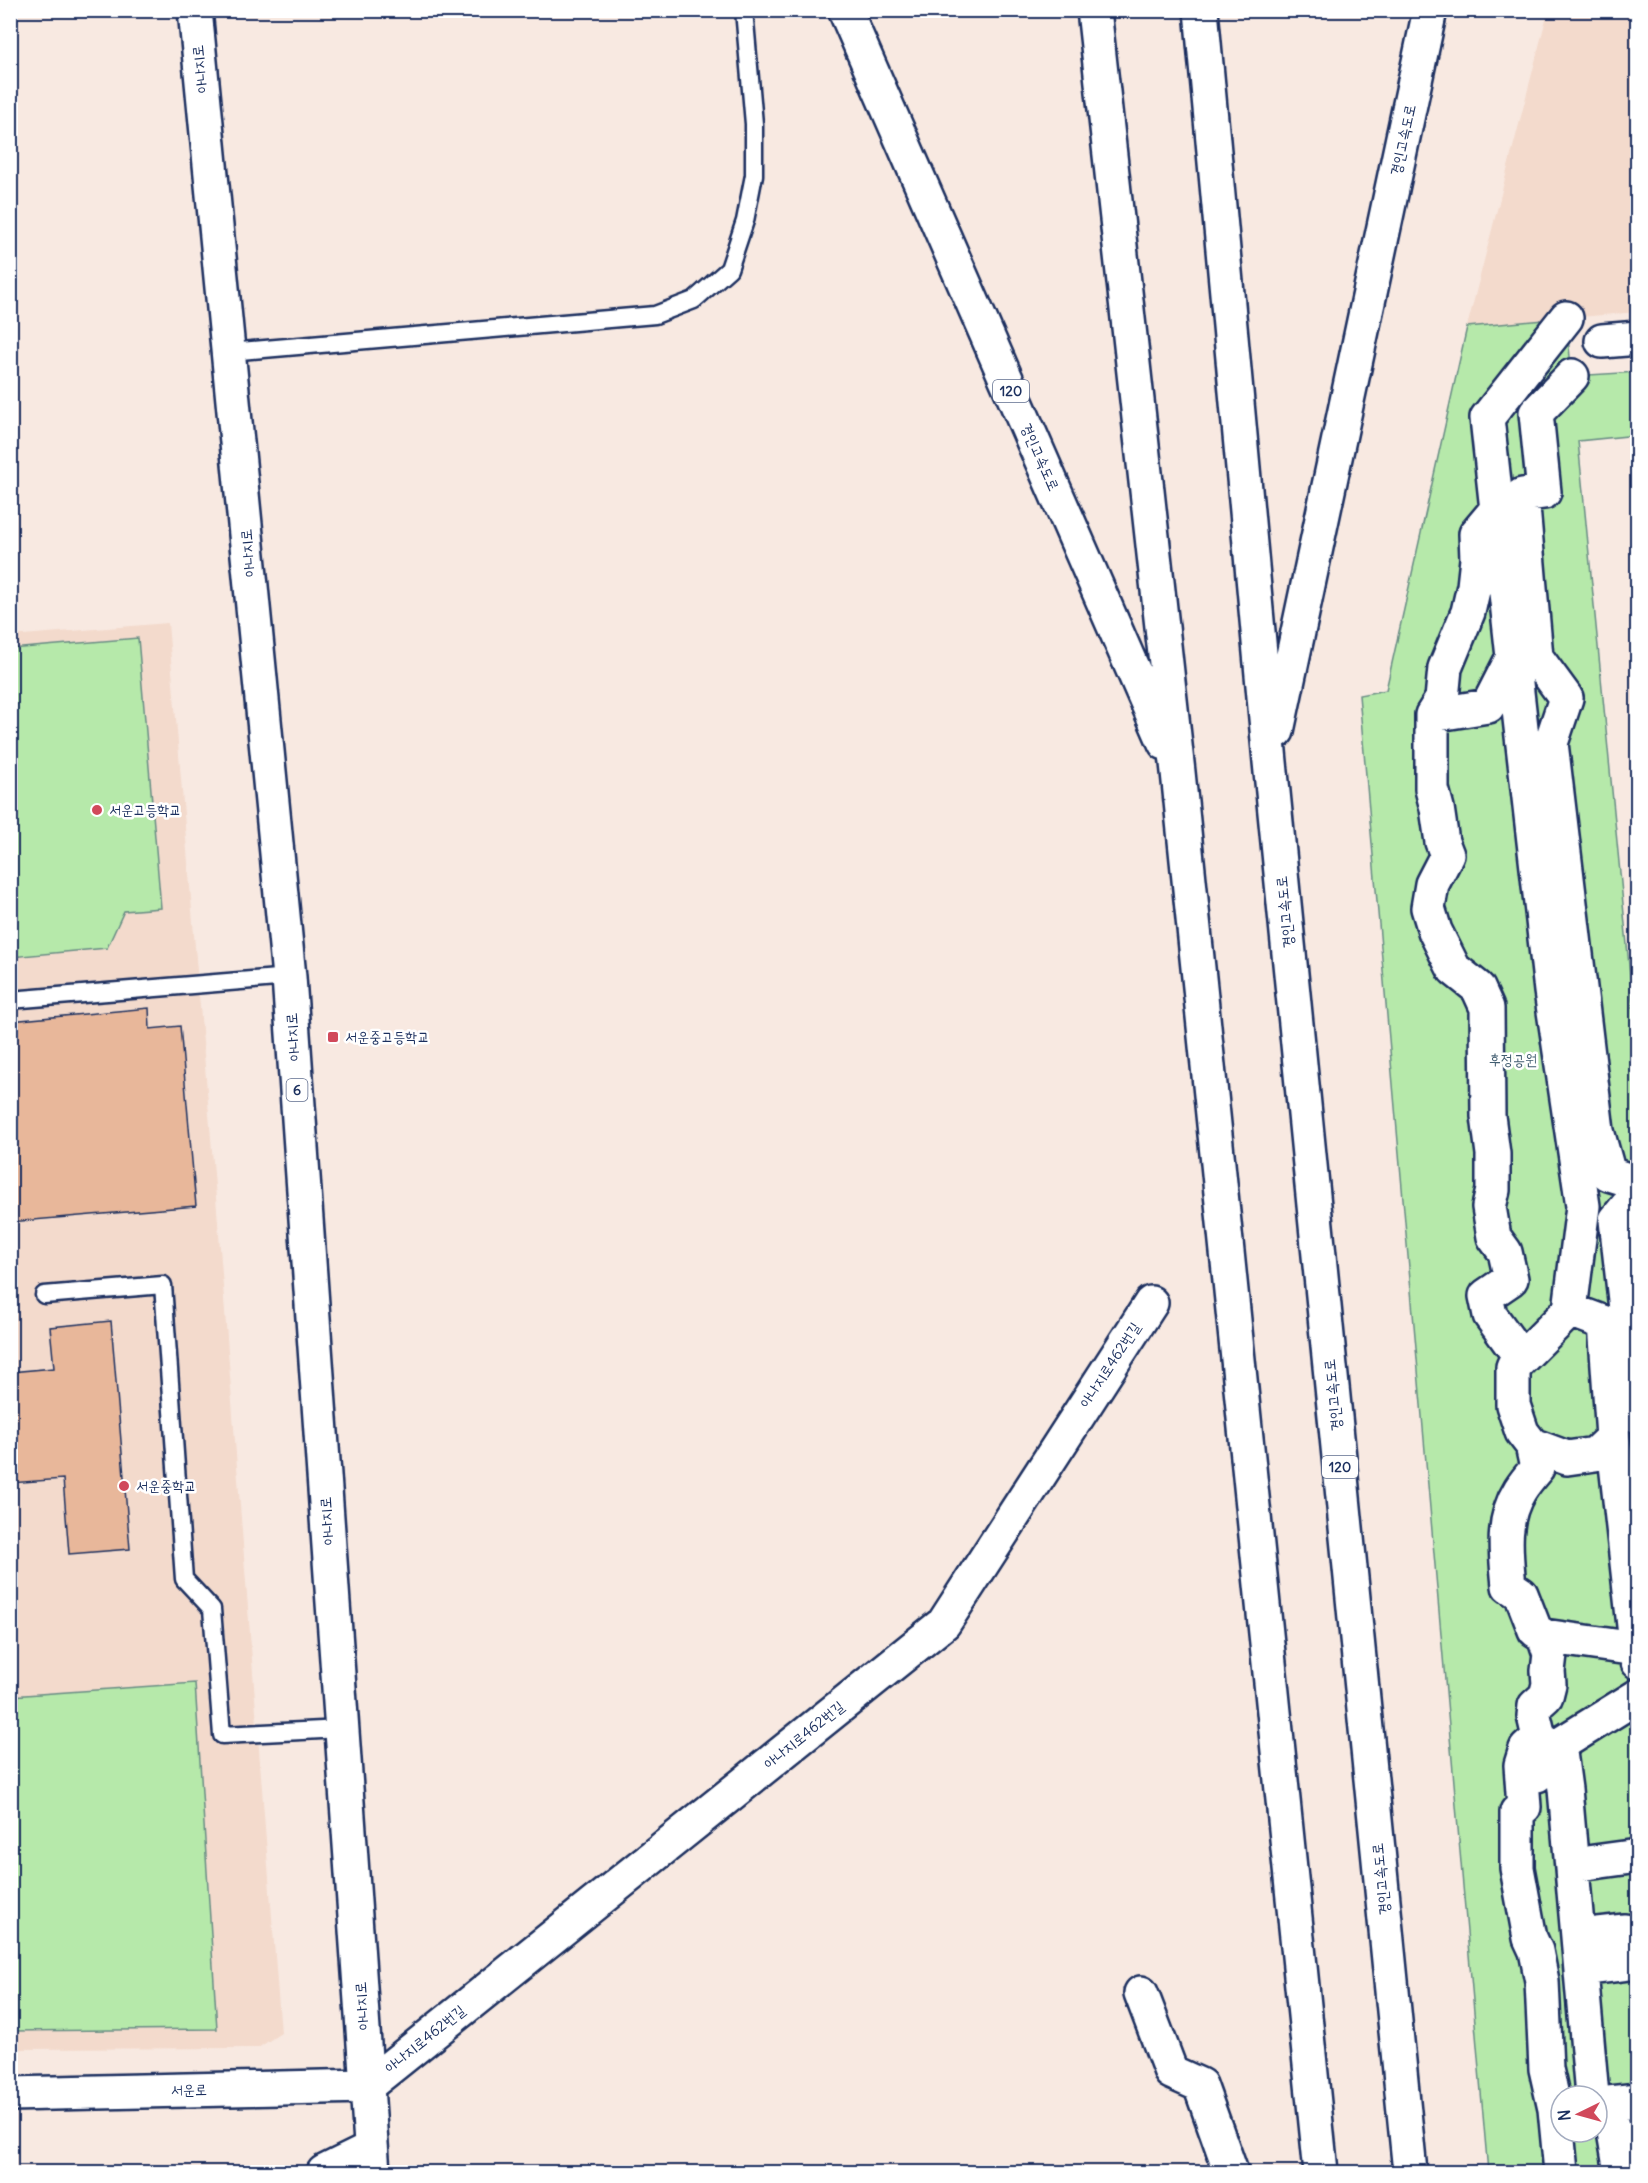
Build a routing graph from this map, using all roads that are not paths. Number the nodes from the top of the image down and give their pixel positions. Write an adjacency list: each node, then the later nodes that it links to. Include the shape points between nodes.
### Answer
1 (195, 10): 10 (main road, 아나지로 / 6)
2 (744, 10): 10 (lane, via 754,124 754,176 729,269 694,300 655,315)
3 (845, 10): 16 (main road, 경인고속도로 / 120)
4 (1094, 10): 16 (main road, 경인고속도로 / 120)
5 (1201, 10): 15 (main road, 경인고속도로 / 120)
6 (1430, 10): 15 (main road, 경인고속도로 / 120)
7 (1566, 318): 12 (main road, via 1488,418)
8 (1638, 338): 9 (main road)
9 (1602, 341)
10 (228, 352): 17 (main road, 아나지로 / 6)
11 (1572, 376): 19 (main road, via 1536,413 1544,492 1522,495 1536,657 1566,698 1551,743 1597,1131 1609,1174)
12 (1497, 509): 13 (main road); 14 (main road, via 1476,534 1475,577 1468,612 1445,668 1442,699)
13 (1513, 657): 14 (main road, via 1488,706); 23 (main road, via 1551,991 1582,1206)
14 (1432, 715): 24 (main road, via 1432,789 1447,855 1432,884 1428,908 1454,969 1478,988 1487,1008 1488,1116 1493,1154 1489,1207 1494,1237 1505,1252 1511,1279 1486,1296 1490,1315 1519,1355)
15 (1270, 762): 51 (main road, 경인고속도로 / 120)
16 (1178, 772): 50 (main road, 경인고속도로 / 120)
17 (289, 977): 18 (lane); 31 (main road, 아나지로 / 6)
18 (10, 1000)
19 (1638, 1183)
20 (1638, 1193): 25 (main road, via 1616,1220)
21 (44, 1295): 31 (lane, via 163,1285 183,1579 212,1609 222,1735)
22 (1151, 1303): 42 (main road, 아나지로462번길, via 944,1623)
23 (1570, 1310): 24 (main road); 26 (main road, via 1605,1323)
24 (1513, 1367): 27 (main road, via 1513,1405 1522,1432)
25 (1638, 1416)
26 (1613, 1437): 27 (main road, via 1595,1454 1567,1458); 29 (main road)
27 (1532, 1445): 28 (main road, via 1537,1468 1519,1491 1507,1522 1505,1540 1509,1586 1521,1594 1535,1630)
28 (1544, 1636): 29 (main road); 52 (main road, via 1550,1654 1549,1684 1546,1696 1535,1706 1539,1737 1526,1749 1521,1765 1524,1808 1517,1812 1517,1868 1542,1981 1546,2068 1555,2109)
29 (1637, 1655)
30 (1638, 1696): 32 (main road)
31 (342, 1729): 42 (main road, 아나지로 / 6)
32 (1559, 1745): 34 (main road); 40 (main road, via 1540,1755 1528,1819 1533,1896 1550,1954)
33 (1638, 1856): 34 (main road)
34 (1572, 1865): 35 (main road)
35 (1579, 1936): 36 (main road, via 1625,1931); 38 (main road)
36 (1638, 1938)
37 (1638, 1962): 38 (main road)
38 (1581, 1969): 41 (main road)
39 (1141, 1992): 49 (main road, via 1171,2072 1200,2085)
40 (1561, 2084)
41 (1591, 2084)
42 (367, 2085): 43 (main road, 서운로); 47 (main road, 아나지로 / 6)
43 (10, 2094)
44 (1638, 2100): 55 (main road, via 1609,2103)
45 (1569, 2144): 53 (main road)
46 (1596, 2144): 54 (main road)
47 (372, 2161): 48 (main road)
48 (324, 2172)
49 (1231, 2172)
50 (1321, 2172)
51 (1410, 2172)
52 (1561, 2172)
53 (1574, 2172)
54 (1598, 2172)
55 (1621, 2172)

